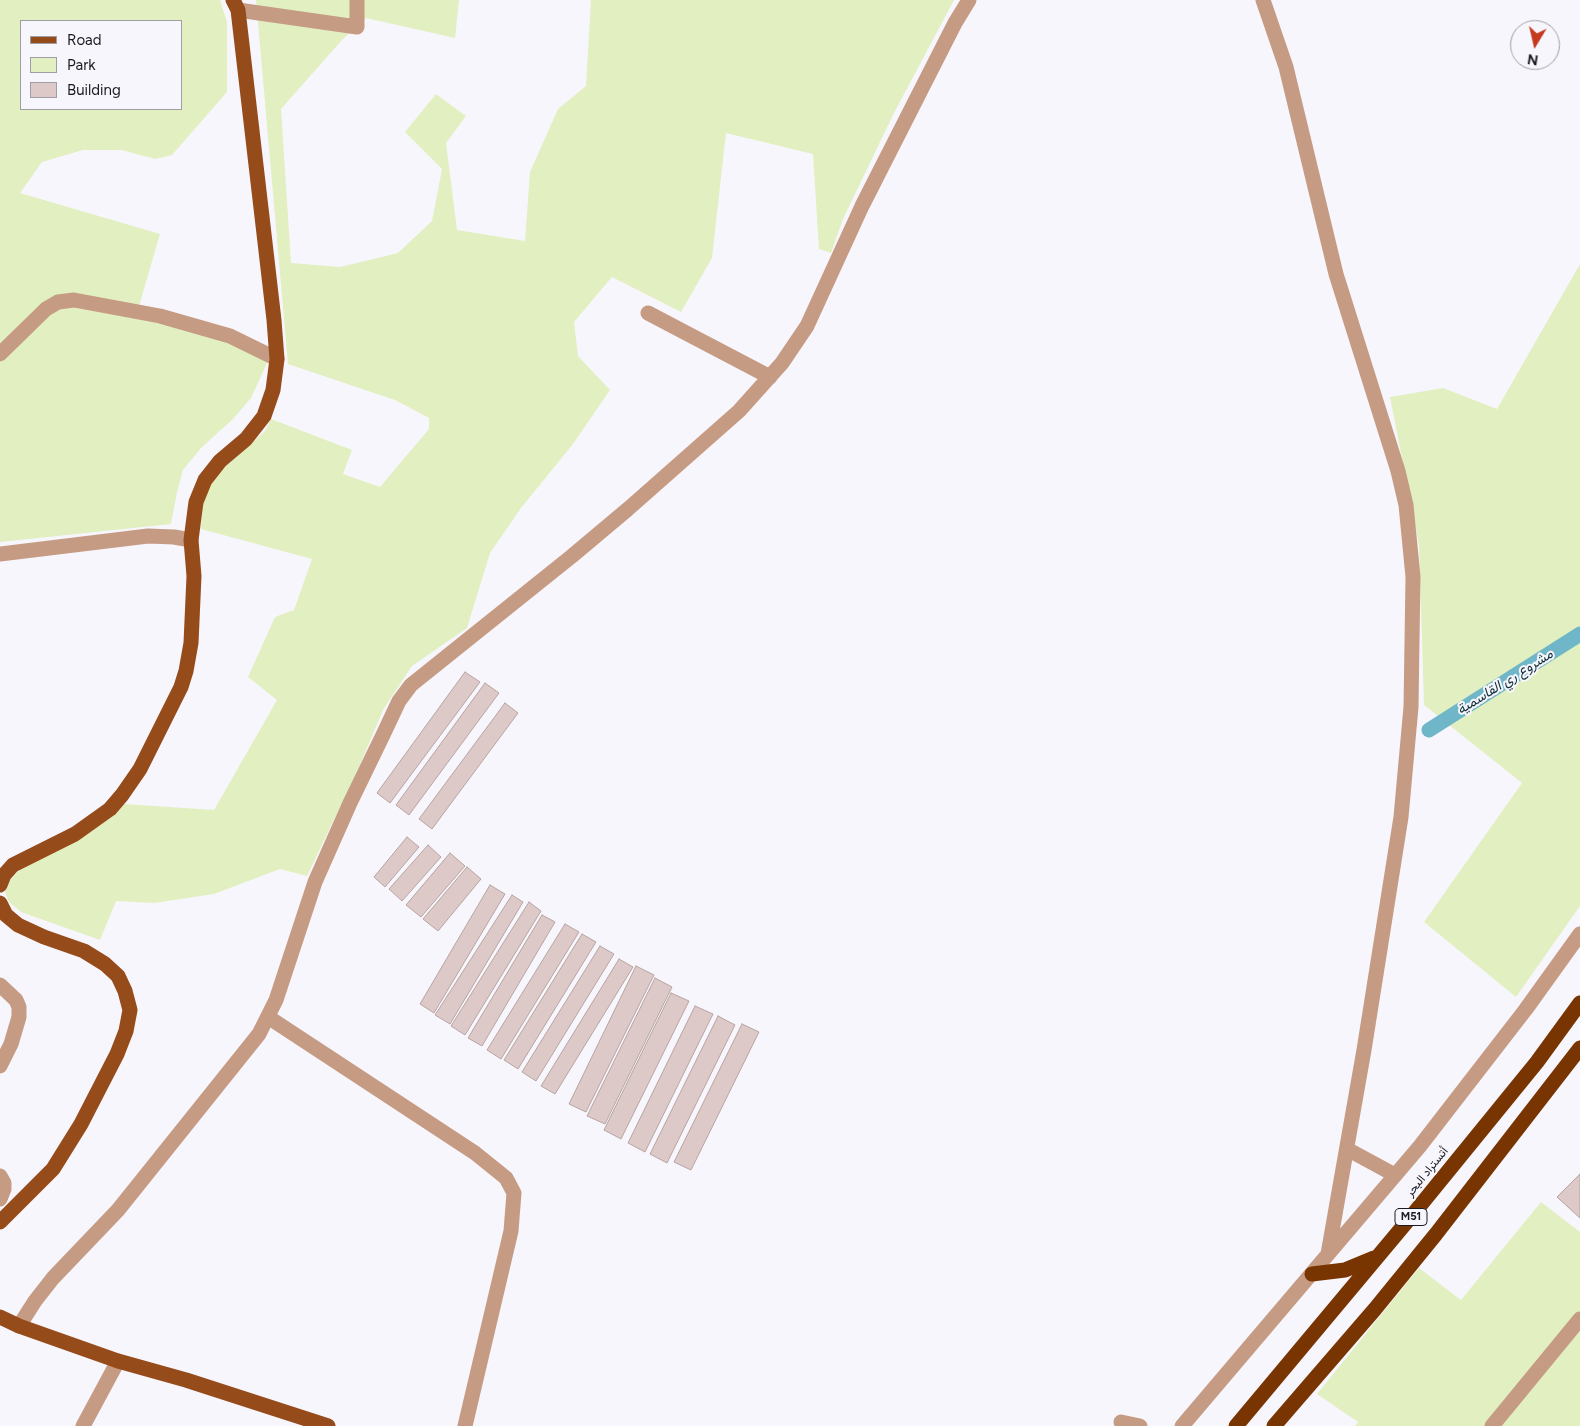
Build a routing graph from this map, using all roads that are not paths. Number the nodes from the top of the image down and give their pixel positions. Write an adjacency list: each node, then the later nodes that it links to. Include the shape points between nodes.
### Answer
1 (357, 0): 4 (street, via 357,27)
2 (969, 0): 8 (street, via 866,197 807,326)
3 (1263, 0): 19 (street, via 1286,67 1336,274 1398,471 1406,505 1413,577 1411,707 1401,817)
4 (236, 5): 7 (main road, via 255,145)
5 (648, 313): 8 (street)
6 (0, 354): 7 (street, via 46,309 58,302 74,300 160,316 230,336)
7 (277, 359): 9 (main road, via 273,390 264,416 246,440 220,461 205,480 196,502)
8 (770, 377): 16 (street, via 739,411 600,532 411,685 399,701 315,882)
9 (191, 540): 10 (street, via 148,536); 11 (main road, via 194,576 191,643 186,671 140,769 110,809 75,834 13,865)
10 (0, 554)
11 (0, 885)
12 (0, 903): 23 (main road, via 6,916 18,925 84,951 105,964 118,976 130,1010 117,1054 81,1124 53,1169)
13 (1580, 934): 21 (street, via 1459,1097)
14 (0, 985): 18 (street, via 16,1000 19,1017)
15 (1580, 1003): 25 (highway, أتستراد البحر / M51, via 1537,1062)
16 (268, 1018): 29 (street, via 260,1034 190,1123 118,1210 53,1278); 34 (street, via 475,1153 506,1178 514,1193 511,1231)
17 (1580, 1048): 38 (highway, M51, via 1436,1234)
18 (0, 1066)
19 (1347, 1149): 21 (street); 24 (street)
20 (0, 1176): 22 (street, via 4,1183)
21 (1395, 1176): 24 (street)
22 (0, 1199)
23 (0, 1222)
24 (1328, 1254): 26 (street)
25 (1378, 1256): 26 (highway, via 1345,1270); 37 (highway, أتستراد البحر / M51)
26 (1312, 1274): 36 (street)
27 (0, 1317): 29 (main road)
28 (1580, 1319): 39 (street)
29 (19, 1326): 30 (main road)
30 (118, 1361): 32 (street); 33 (main road)
31 (1121, 1422): 35 (street)
32 (83, 1426)
33 (328, 1426)
34 (465, 1426)
35 (1140, 1426)
36 (1182, 1426)
37 (1236, 1426)
38 (1274, 1426)
39 (1492, 1426)

